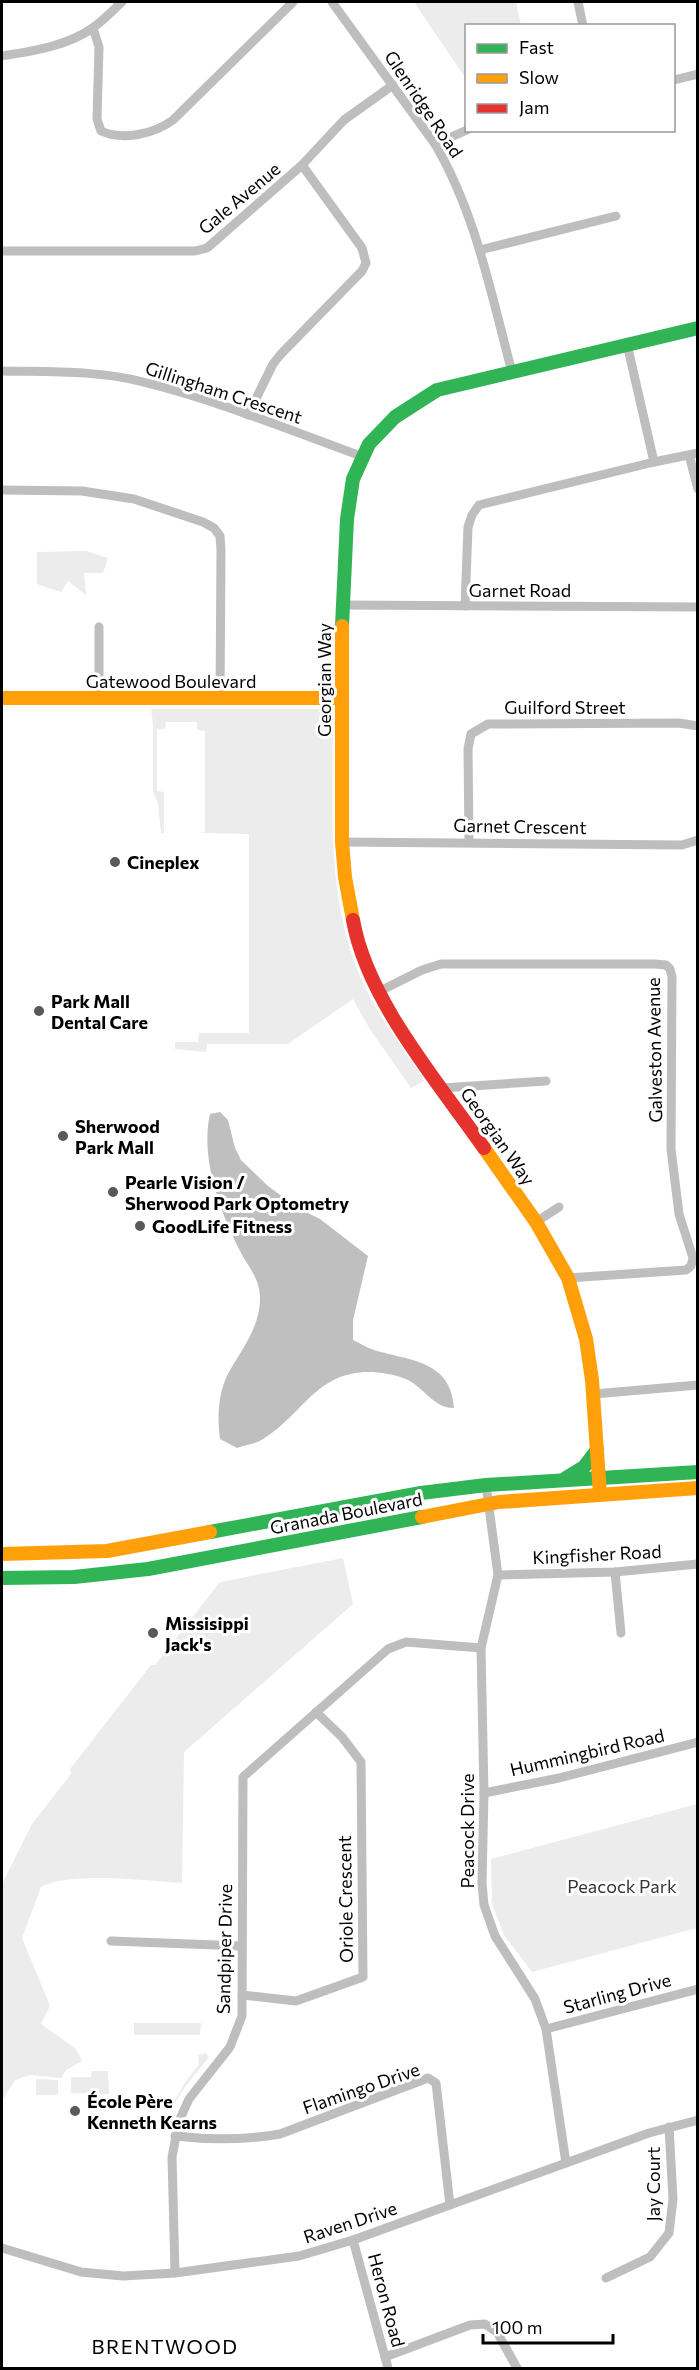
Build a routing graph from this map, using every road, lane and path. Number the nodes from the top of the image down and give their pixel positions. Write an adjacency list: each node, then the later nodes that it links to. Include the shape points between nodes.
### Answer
1 (122, 2): 6 (street)
2 (293, 2): 6 (street, via 173,120 147,133 111,136 101,130 97,119 99,47)
3 (332, 2): 10 (street, Glenridge Road)
4 (578, 2): 5 (street)
5 (583, 24)
6 (93, 28): 7 (street, via 38,50)
7 (2, 56)
8 (698, 74): 9 (street)
9 (675, 80)
10 (393, 85): 12 (street, Glenridge Road); 13 (street, Gale Avenue, via 344,120)
11 (465, 131): 12 (street)
12 (435, 144): 15 (street, Glenridge Road, via 454,178)
13 (302, 165): 16 (street, Gale Avenue, via 207,248); 21 (street, via 362,248 366,263 273,364)
14 (616, 216): 15 (street)
15 (480, 250): 20 (street, Glenridge Road)
16 (2, 251)
17 (698, 328): 18 (street, Georgian Way)
18 (627, 344): 20 (street, Georgian Way); 24 (street)
19 (2, 371): 21 (street, Gillingham Crescent, via 83,373 142,381)
20 (512, 372): 23 (street, Georgian Way, via 437,390 412,402 380,431)
21 (248, 415): 23 (street, Gillingham Crescent)
22 (693, 454): 24 (street); 25 (street)
23 (361, 456): 27 (street, Georgian Way, via 347,511)
24 (654, 462): 28 (street, via 478,505 468,527)
25 (698, 489)
26 (2, 490): 34 (street, via 82,491 134,499 214,528 220,536)
27 (342, 605): 28 (street, Garnet Road); 32 (street, Georgian Way)
28 (465, 606): 29 (street, Garnet Road)
29 (698, 607)
30 (99, 627): 33 (street)
31 (2, 698): 33 (street, Gatewood Boulevard)
32 (341, 698): 34 (street, Gatewood Boulevard); 37 (street, Georgian Way)
33 (99, 699): 34 (street, Gatewood Boulevard)
34 (220, 699)
35 (698, 726): 38 (street, Guilford Street, via 488,724 471,734 468,749)
36 (698, 840): 38 (street, Garnet Crescent, via 682,845)
37 (342, 842): 38 (street, Garnet Crescent); 39 (street, Georgian Way, via 354,928)
38 (469, 842)
39 (378, 992): 41 (street, Georgian Way); 44 (street, Galveston Avenue, via 441,964 655,964 670,969 671,1149 680,1214 693,1258 691,1266 686,1270)
40 (546, 1081): 41 (street)
41 (442, 1088): 43 (street, Georgian Way)
42 (559, 1207): 43 (street)
43 (536, 1222): 44 (street, Georgian Way)
44 (568, 1278): 46 (street, Georgian Way, via 586,1339)
45 (698, 1385): 46 (street)
46 (594, 1394): 47 (street, Georgian Way)
47 (597, 1450): 49 (street, via 613,1468); 50 (street, Georgian Way); 51 (street, via 583,1470)
48 (698, 1472): 49 (street, Granada Boulevard)
49 (636, 1476): 50 (street, Granada Boulevard)
50 (598, 1479): 51 (street, Granada Boulevard); 54 (street, Georgian Way)
51 (558, 1481): 52 (street, Granada Boulevard)
52 (486, 1485): 55 (street, Peacock Drive); 56 (street, Granada Boulevard, via 421,1493 107,1551)
53 (698, 1488): 54 (street, Granada Boulevard)
54 (600, 1494): 55 (street, Granada Boulevard)
55 (488, 1504): 59 (street, Peacock Drive); 60 (street, Granada Boulevard, via 148,1569 74,1577)
56 (2, 1554)
57 (698, 1564): 58 (street, Kingfisher Road)
58 (615, 1572): 59 (street, Kingfisher Road); 61 (street)
59 (498, 1575): 62 (street, Peacock Drive)
60 (2, 1578)
61 (621, 1633)
62 (481, 1648): 63 (street, Sandpiper Drive, via 400,1643); 65 (street, Peacock Drive)
63 (316, 1712): 67 (street, Sandpiper Drive, via 243,1777); 69 (street, Oriole Crescent, via 361,1762 363,1977 296,2001)
64 (698, 1742): 65 (street, Hummingbird Road, via 559,1778)
65 (484, 1792): 70 (street, Peacock Drive, via 484,1905 495,1936 535,1999)
66 (111, 1941): 67 (street)
67 (242, 1946): 69 (street, Sandpiper Drive)
68 (698, 1989): 70 (street, Starling Drive)
69 (242, 1995): 73 (street, Sandpiper Drive, via 242,2016 230,2047 189,2099)
70 (546, 2029): 74 (street, Peacock Drive)
71 (698, 2120): 72 (street, Raven Drive)
72 (669, 2127): 74 (street, Raven Drive); 79 (street, Jay Court, via 673,2199 669,2233 650,2258)
73 (175, 2136): 75 (street, Flamingo Drive, via 260,2138 280,2134 428,2078 436,2084); 78 (street, Sandpiper Drive)
74 (566, 2163): 75 (street, Raven Drive)
75 (450, 2205): 76 (street, Raven Drive)
76 (353, 2240): 78 (street, Raven Drive, via 299,2256); 80 (street, Heron Road)
77 (2, 2248): 78 (street, Raven Drive, via 81,2272 123,2276)
78 (175, 2273)
79 (606, 2278)
80 (385, 2357): 81 (street, Heron Road); 82 (street, via 470,2325 485,2324 497,2332)
81 (388, 2368)
82 (517, 2368)

